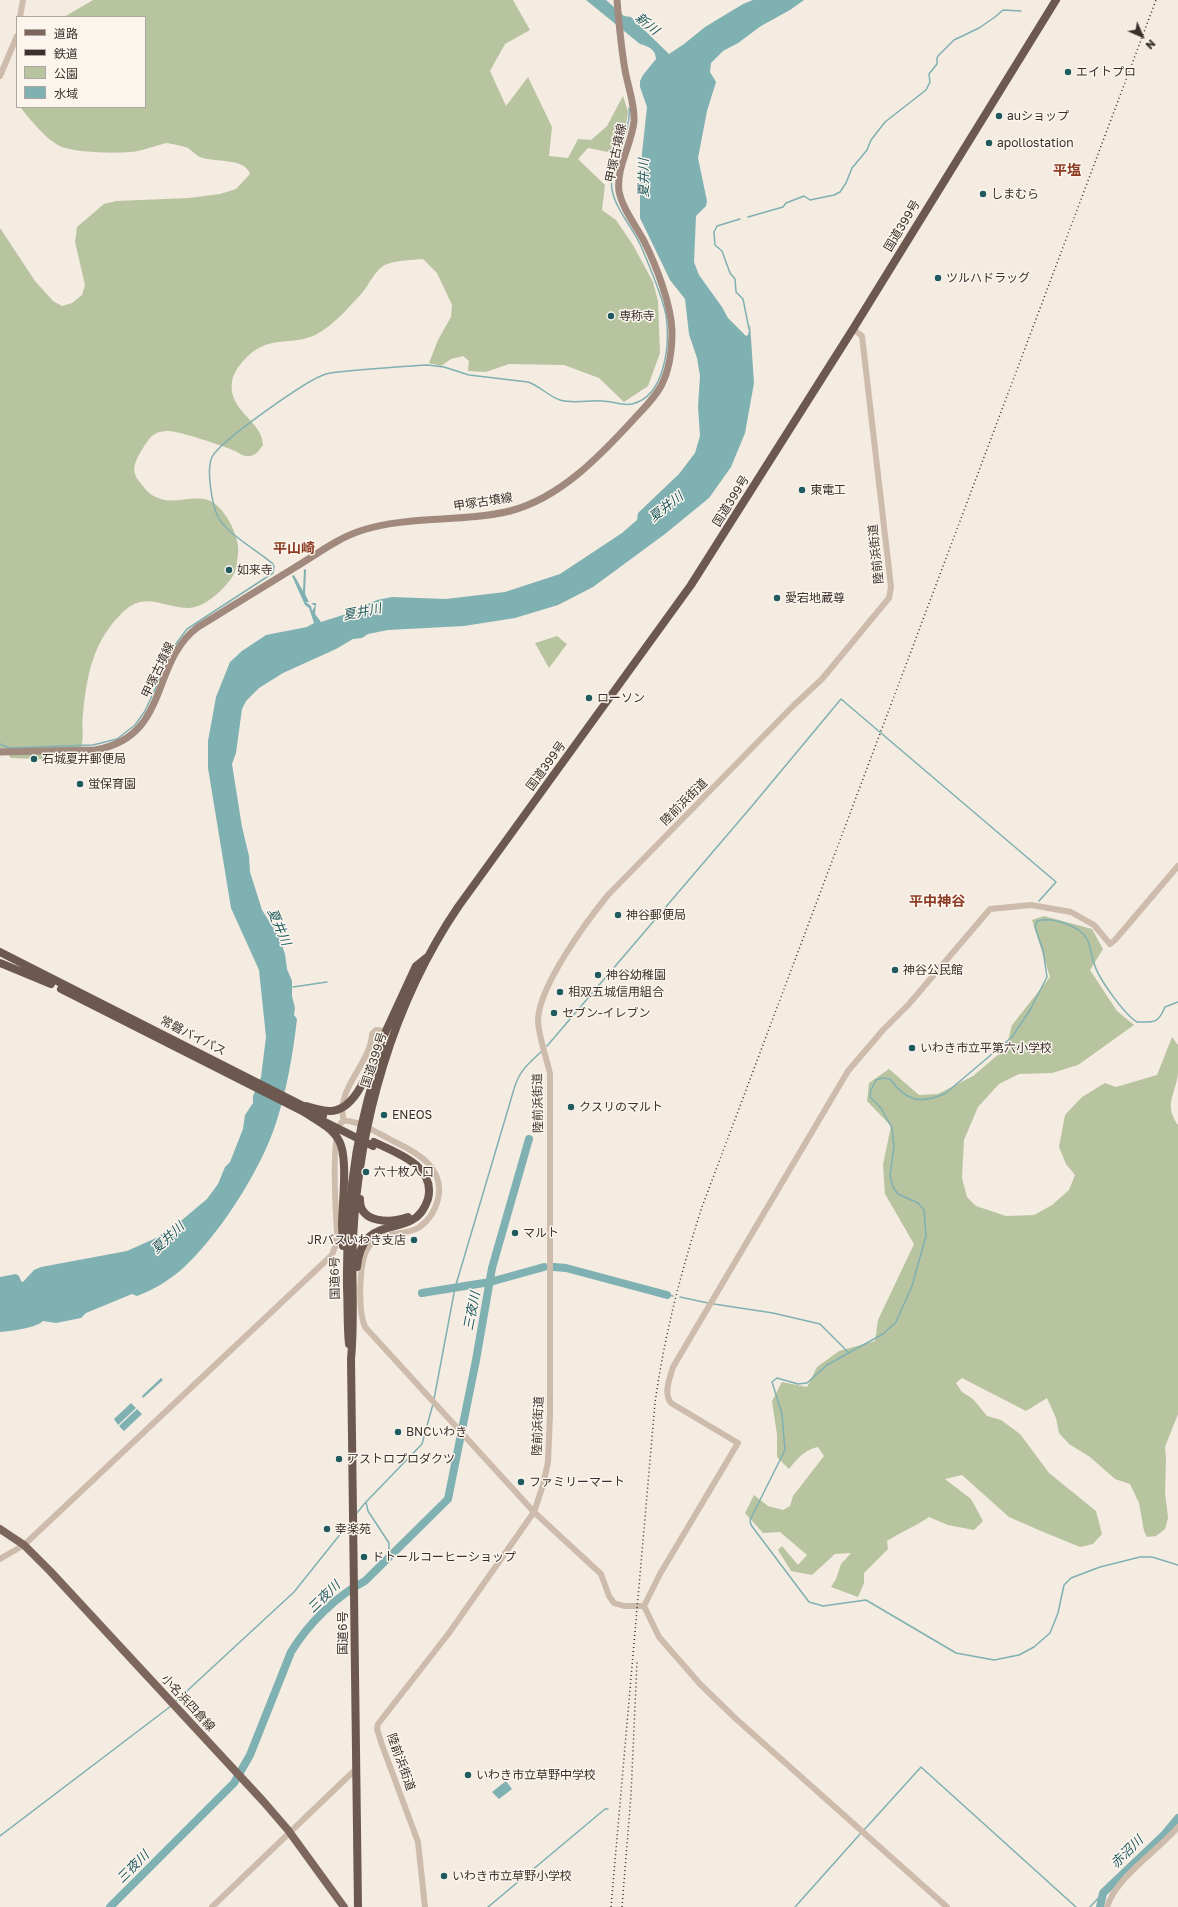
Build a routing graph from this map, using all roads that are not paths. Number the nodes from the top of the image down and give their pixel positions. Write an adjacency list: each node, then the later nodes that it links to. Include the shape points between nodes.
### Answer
1 (23, 0): 4 (street)
2 (617, 0): 8 (main road, 甲塚古墳線, via 621,46 634,115 619,191 652,260 668,308 672,330 664,378 646,406 600,454 539,500 501,512 390,524 360,531 329,546 198,628 188,636 179,649 147,718 125,740 94,750)
3 (1056, 0): 7 (highway, 国道399号)
4 (20, 16)
5 (16, 38): 6 (street)
6 (0, 76)
7 (853, 328): 12 (highway, 国道399号, via 692,584 461,903); 26 (street, 陸前浜街道, via 862,336 891,581 889,598 822,679 608,895 560,966 544,994 539,1010 538,1024 550,1074 551,1388 548,1462)
8 (0, 752)
9 (1178, 866): 30 (street, via 1110,944 1094,925 1071,912 1031,904 990,909 847,1073 673,1366 667,1398 678,1408 738,1443 660,1574)
10 (0, 948): 16 (highway, via 72,985)
11 (0, 952): 16 (highway, 常磐バイパス)
12 (428, 957): 18 (highway, via 416,966); 21 (highway, 国道399号, via 406,1000)
13 (0, 958): 15 (highway, 常磐バイパス)
14 (0, 963): 15 (highway)
15 (51, 984): 17 (highway, 常磐バイパス)
16 (84, 994): 17 (highway, 常磐バイパス)
17 (141, 1027): 19 (highway, 常磐バイパス)
18 (384, 1032): 19 (highway, bridge, via 356,1096 346,1105 332,1111); 20 (street, via 376,1030 372,1034 370,1048 346,1094 342,1114)
19 (305, 1109): 22 (highway, 常磐バイパス, bridge); 24 (highway, bridge, via 330,1129 341,1145 344,1165 344,1276)
20 (344, 1122): 21 (street); 28 (street, via 339,1127 335,1142 337,1232 332,1255)
21 (364, 1126): 23 (highway, 国道6号); 24 (highway, 国道6号, via 350,1193); 26 (street, via 421,1155 431,1165 438,1180 439,1194 435,1211 424,1224 413,1231 374,1240 365,1252 361,1278 362,1320 365,1327)
22 (374, 1144): 23 (highway, via 407,1163 422,1182 424,1196 409,1216 395,1220 375,1219 363,1213 360,1201); 25 (highway, via 417,1165 427,1180 428,1195 424,1208 415,1218 374,1234 361,1248 357,1265 356,1332)
23 (364, 1146): 25 (highway, 国道6号, via 353,1239 354,1330)
24 (348, 1310): 25 (highway, 国道6号)
25 (351, 1359): 31 (highway, 国道6号)
26 (534, 1512): 30 (street, via 601,1574 614,1603); 37 (street, 陸前浜街道, via 449,1633 378,1724 382,1745 418,1842)
27 (0, 1529): 28 (main road, 小名浜四倉線)
28 (24, 1545): 29 (street); 33 (main road, 小名浜四倉線, via 234,1769)
29 (0, 1559)
30 (644, 1606): 38 (street, via 659,1637 685,1669 735,1718)
31 (356, 1769): 33 (street); 36 (highway, 国道6号)
32 (1178, 1827): 39 (street, via 1120,1885)
33 (290, 1833): 34 (street); 35 (main road, 小名浜四倉線)
34 (212, 1907)
35 (344, 1907)
36 (358, 1907)
37 (424, 1907)
38 (947, 1907)
39 (1107, 1907)

